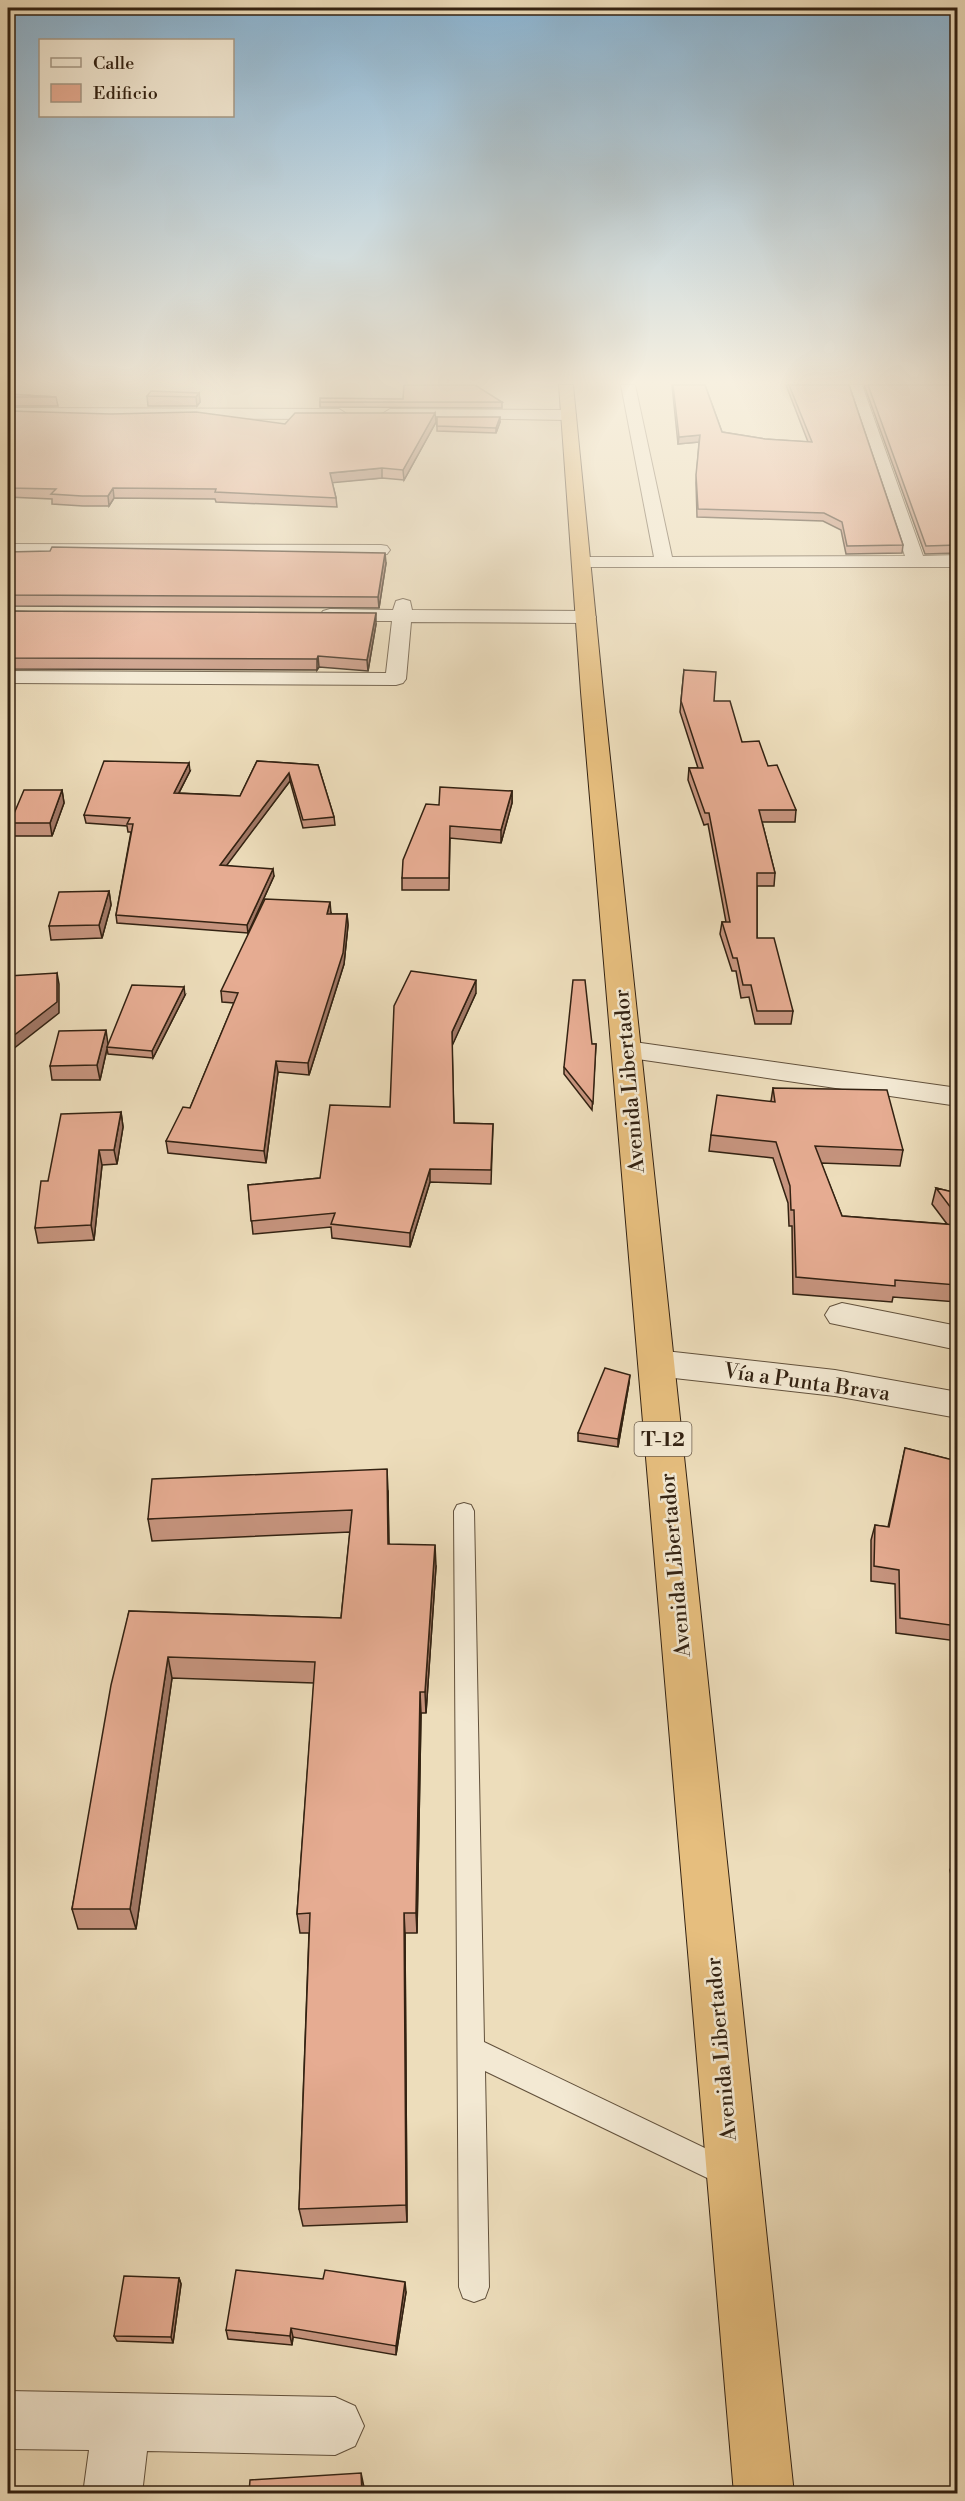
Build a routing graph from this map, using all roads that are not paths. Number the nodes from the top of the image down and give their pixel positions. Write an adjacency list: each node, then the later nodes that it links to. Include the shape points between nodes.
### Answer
1 (576, 502): 9 (highway, Avenida Libertador / T-12)
2 (652, 502): 8 (street)
3 (895, 502): 6 (street)
4 (8, 549): 5 (street)
5 (381, 550)
6 (916, 561): 7 (street); 8 (street)
7 (957, 561)
8 (664, 562): 9 (street)
9 (581, 563): 12 (highway, Avenida Libertador / T-12)
10 (313, 610): 11 (street)
11 (403, 611): 12 (street); 13 (street, via 396,679)
12 (585, 611): 14 (highway, Avenida Libertador / T-12)
13 (8, 677)
14 (627, 1050): 15 (street); 18 (highway, Avenida Libertador / T-12)
15 (957, 1097)
16 (842, 1315): 17 (street)
17 (957, 1338)
18 (656, 1363): 19 (street, Vía a Punta Brava, via 835,1383); 22 (highway, Avenida Libertador / T-12)
19 (957, 1405)
20 (464, 1511): 21 (lane)
21 (471, 2050): 22 (lane); 23 (lane)
22 (734, 2177): 28 (highway, Avenida Libertador / T-12)
23 (474, 2287)
24 (8, 2420): 25 (street)
25 (122, 2422): 26 (street); 27 (street)
26 (335, 2426)
27 (112, 2493)
28 (764, 2493)

